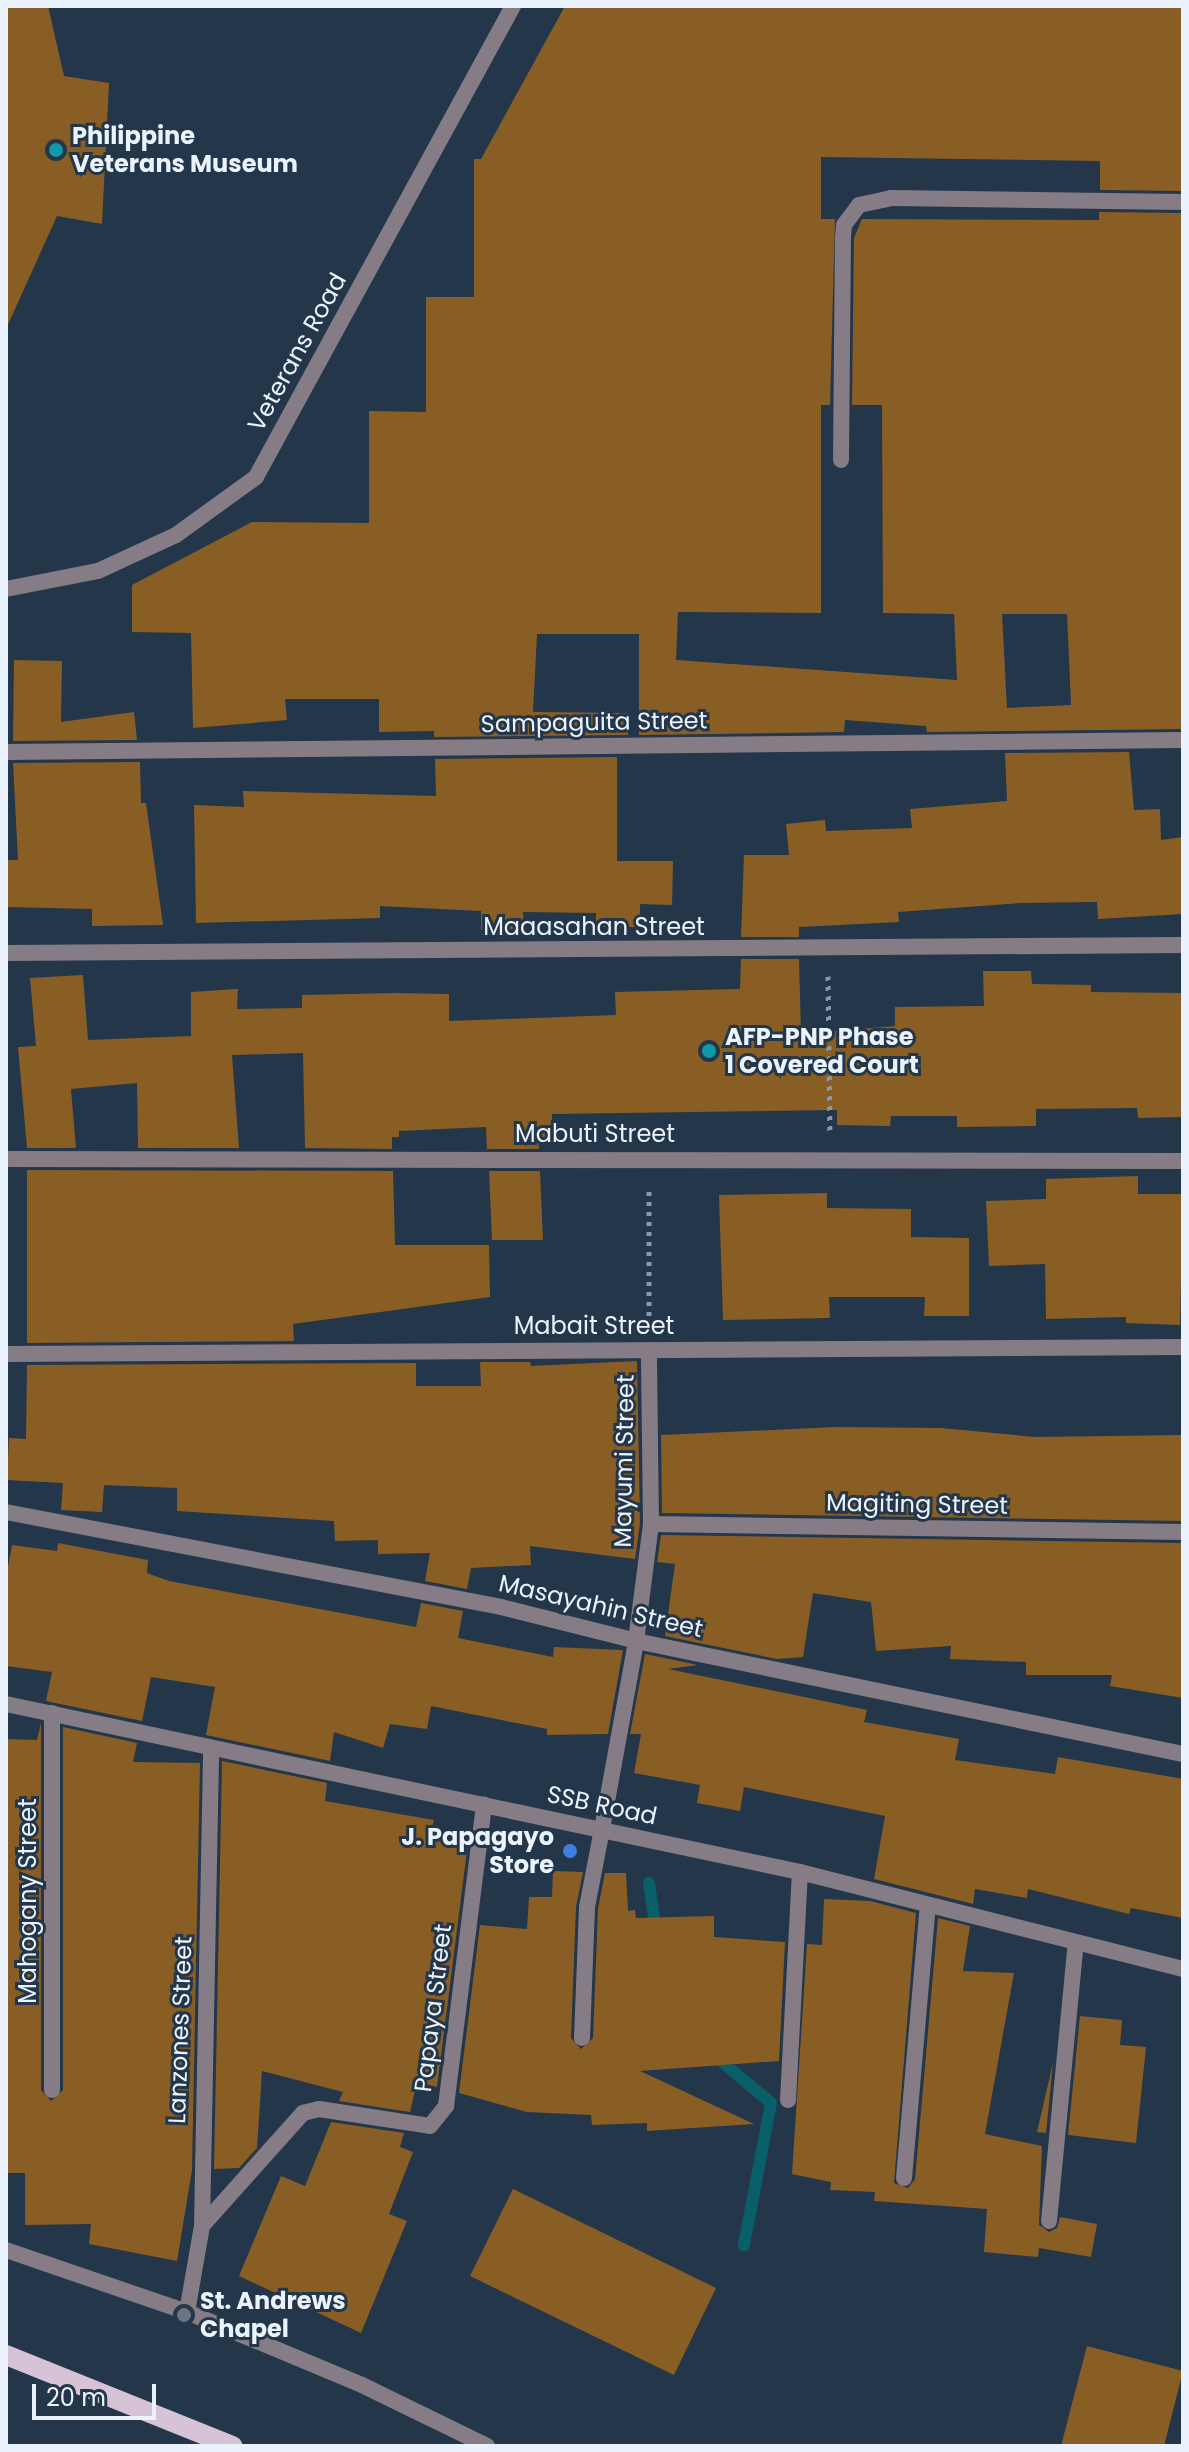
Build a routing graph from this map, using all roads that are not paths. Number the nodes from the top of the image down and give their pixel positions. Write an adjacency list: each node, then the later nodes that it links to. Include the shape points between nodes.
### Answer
1 (513, 6): 4 (street, Veterans Road, via 256,477 176,535 98,571)
2 (1183, 202): 3 (street, via 891,198 859,205 844,225 843,238)
3 (841, 460)
4 (6, 589)
5 (1183, 740): 6 (street, Sampaguita Street)
6 (6, 752)
7 (1183, 945): 8 (street, Maaasahan Street)
8 (6, 953)
9 (6, 1159): 10 (street, Mabuti Street)
10 (1183, 1161)
11 (1183, 1347): 12 (street, Mabait Street)
12 (649, 1350): 13 (street, Mabait Street); 15 (street, Mayumi Street)
13 (6, 1354)
14 (6, 1512): 17 (street, Masayahin Street, via 501,1607)
15 (651, 1524): 16 (street, Magiting Street); 17 (street, Mayumi Street)
16 (1183, 1532)
17 (636, 1641): 21 (street, Masayahin Street); 23 (street, Mayumi Street)
18 (6, 1704): 19 (street, SSB Road)
19 (52, 1713): 20 (street, SSB Road); 29 (street, Mahogany Street)
20 (211, 1748): 22 (street, SSB Road); 33 (street, Lanzones Street)
21 (1183, 1754)
22 (484, 1804): 23 (street, SSB Road); 33 (street, Papaya Street, via 446,2106 430,2126 319,2109 303,2113)
23 (602, 1829): 24 (street, SSB Road); 28 (street, Mayumi Street, via 587,1907)
24 (800, 1872): 25 (street, SSB Road); 30 (street)
25 (928, 1906): 26 (street, SSB Road); 31 (street)
26 (1076, 1943): 27 (street, SSB Road); 32 (street)
27 (1183, 1969)
28 (582, 2038)
29 (52, 2090)
30 (788, 2100)
31 (904, 2178)
32 (1049, 2221)
33 (202, 2226): 35 (street, Lanzones Street)
34 (6, 2250): 35 (street)
35 (187, 2312): 38 (street)
36 (6, 2355): 37 (main road)
37 (232, 2446)
38 (487, 2446)

